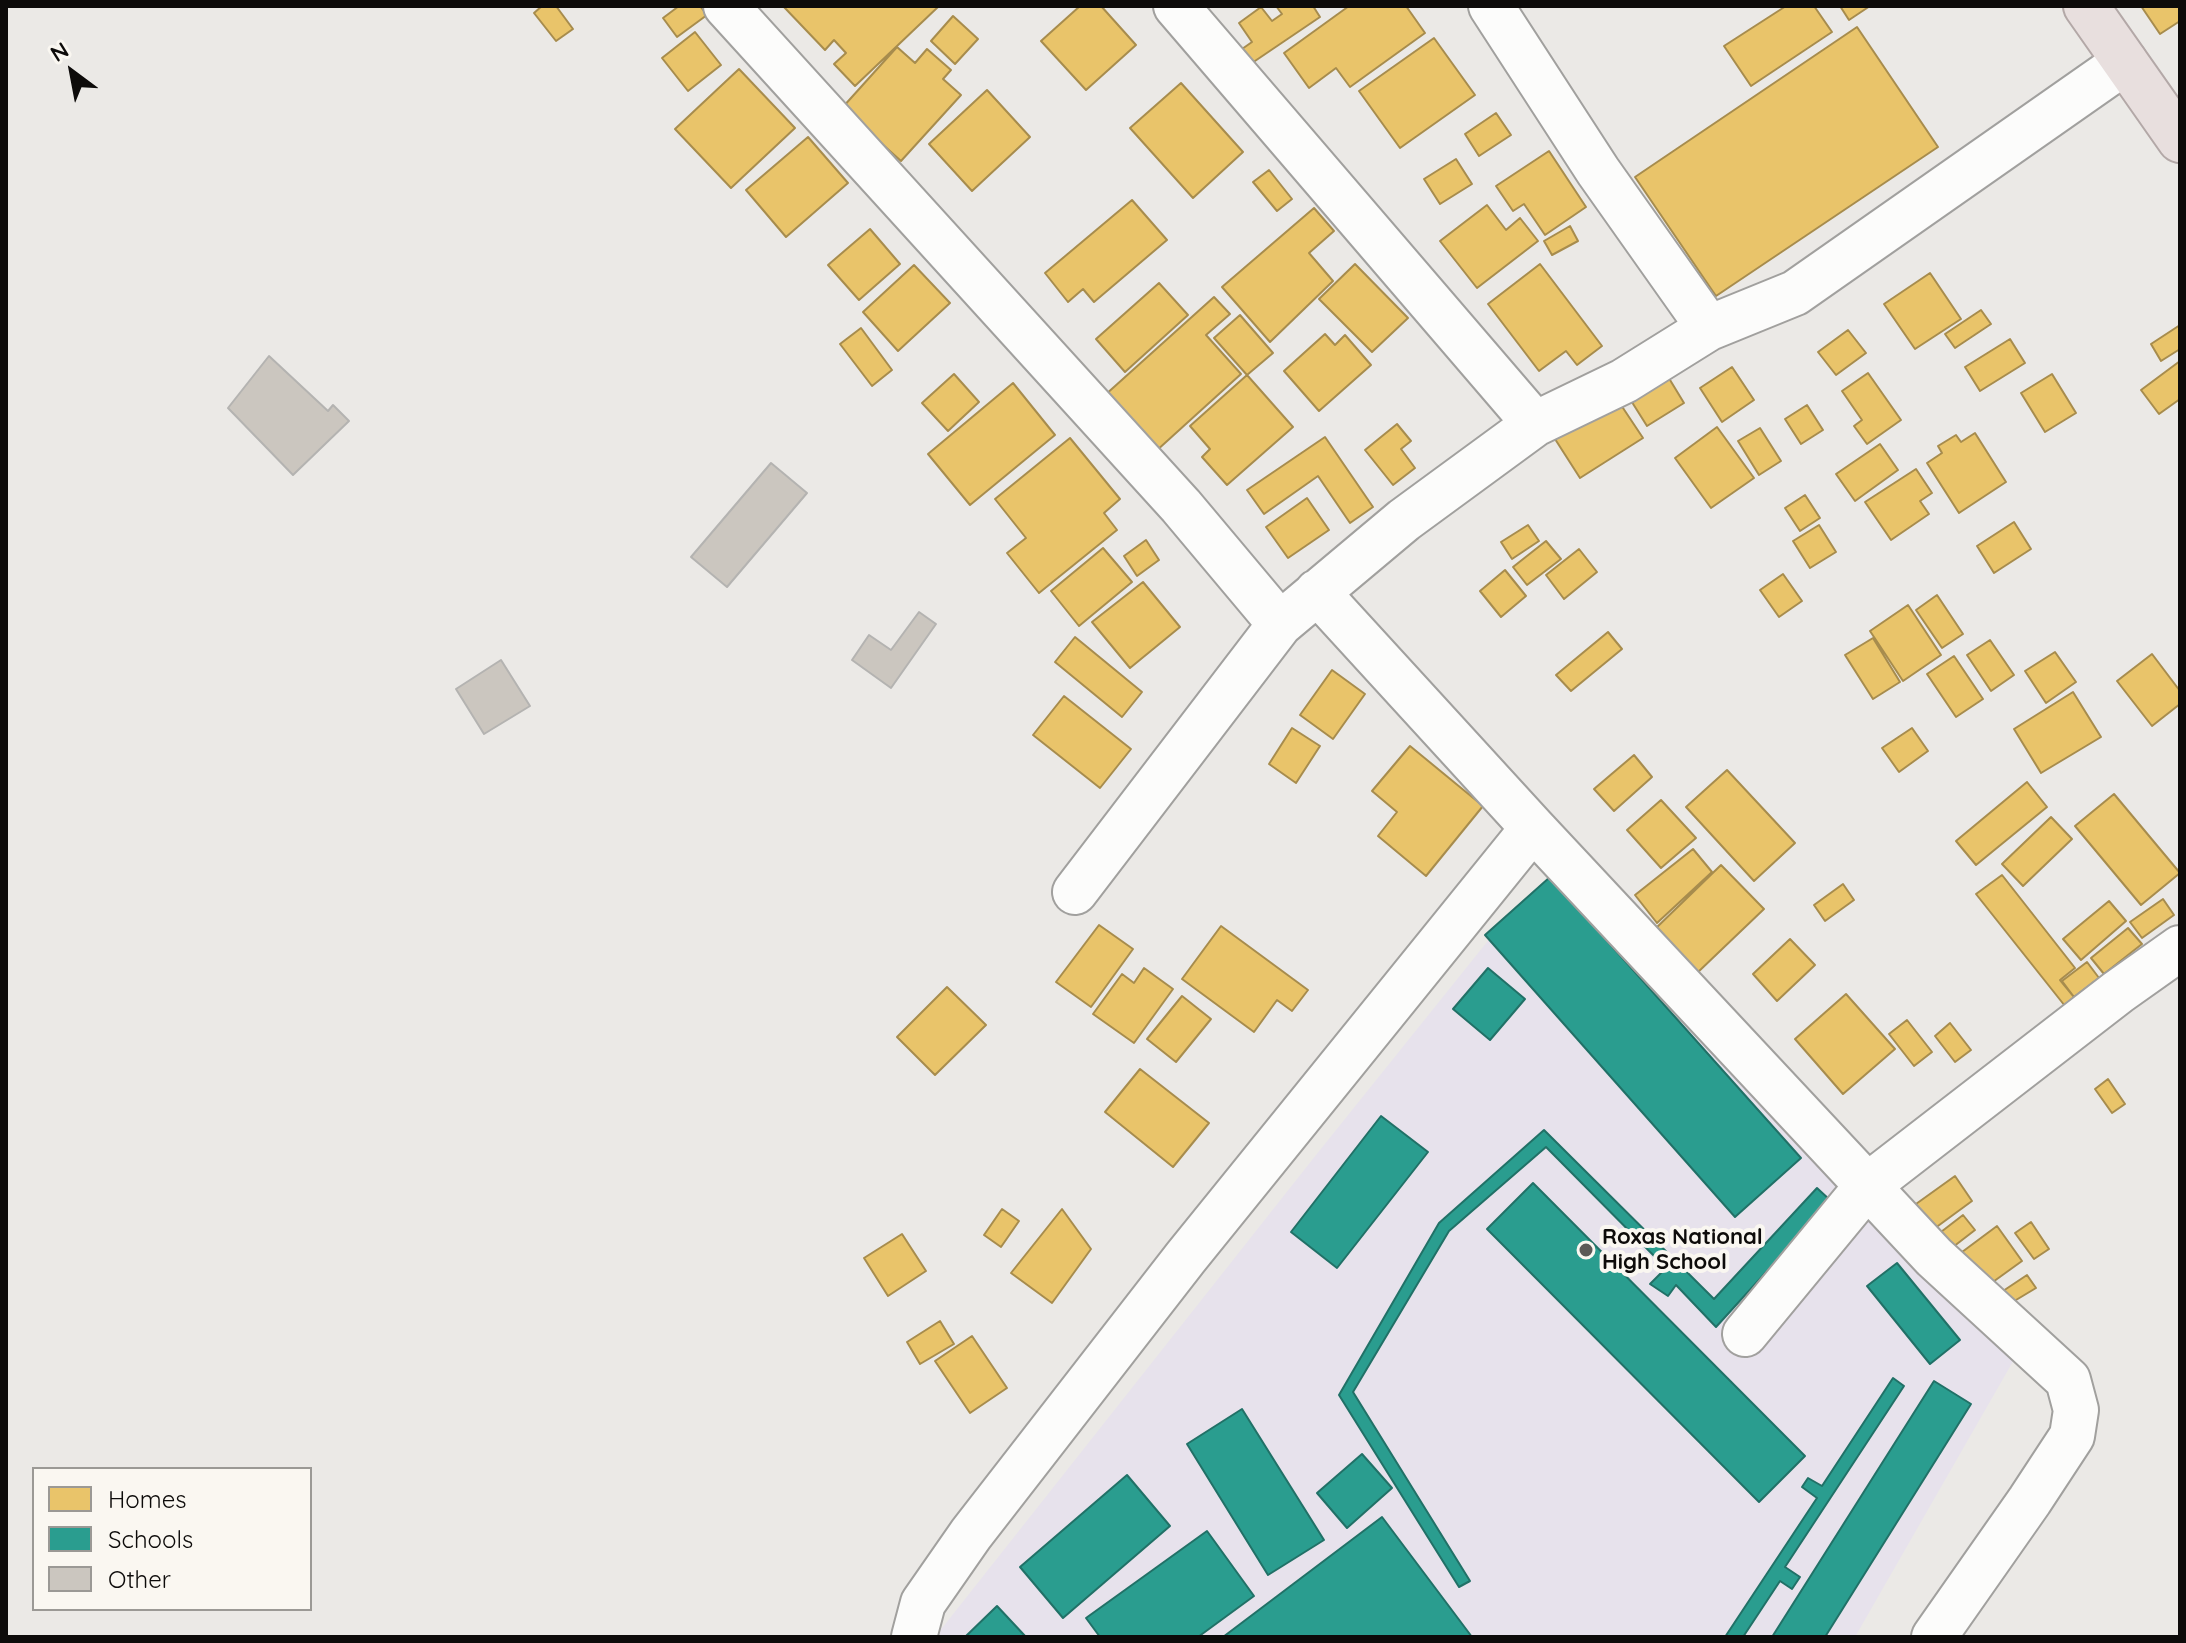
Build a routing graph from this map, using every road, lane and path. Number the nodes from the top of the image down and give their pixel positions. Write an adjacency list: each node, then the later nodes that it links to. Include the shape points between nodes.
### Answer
1 (726, 6): 10 (street, via 1181,506)
2 (1176, 6): 8 (street)
3 (1491, 6): 7 (street)
4 (2086, 6): 5 (highway)
5 (2125, 62): 6 (highway); 7 (street, via 1795,293)
6 (2180, 140)
7 (1709, 328): 8 (street, via 1624,381)
8 (1535, 424): 9 (street)
9 (1317, 592): 10 (street); 11 (street)
10 (1280, 624): 12 (street)
11 (1533, 828): 14 (street); 16 (street, via 971,1534 923,1603)
12 (1075, 892)
13 (2180, 948): 14 (street)
14 (1867, 1186): 15 (street); 17 (street, via 1934,1257 2068,1380 2076,1410 2072,1436)
15 (1745, 1334)
16 (914, 1637)
17 (1934, 1637)

